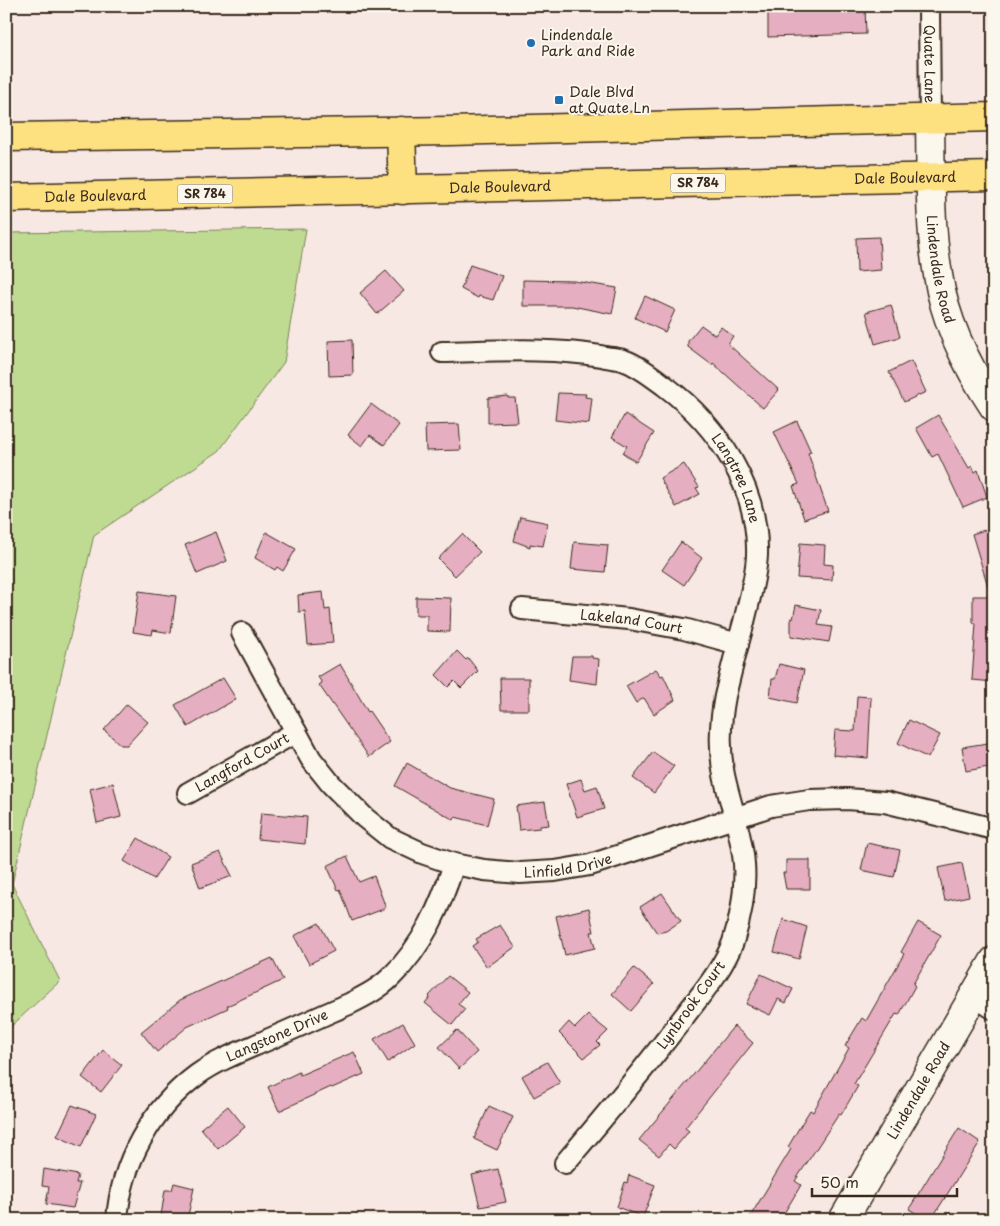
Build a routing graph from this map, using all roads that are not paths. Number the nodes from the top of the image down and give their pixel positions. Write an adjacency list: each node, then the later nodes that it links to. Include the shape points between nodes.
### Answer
1 (929, 6): 3 (street, Quate Lane)
2 (994, 117): 3 (main road)
3 (930, 120): 4 (main road); 7 (street, Lindendale Road)
4 (400, 131): 5 (main road); 8 (main road)
5 (6, 137)
6 (994, 176): 7 (main road, Dale Boulevard / SR 784)
7 (932, 178): 8 (main road, Dale Boulevard / SR 784); 11 (street, Lindendale Road, via 933,241 947,312 962,350)
8 (403, 190): 9 (main road, Dale Boulevard / SR 784)
9 (6, 198)
10 (442, 352): 14 (street, Langtree Lane, via 537,350 624,360 654,377 704,420 738,470 754,518 757,556 754,584)
11 (994, 407)
12 (522, 609): 14 (street, Lakeland Court, via 629,619)
13 (242, 633): 15 (street, Linfield Drive)
14 (738, 644): 17 (street, Langtree Lane, via 722,713 720,743)
15 (296, 732): 16 (street, Langford Court); 19 (street, Linfield Drive, via 311,759 331,784 365,818 390,838)
16 (188, 792)
17 (734, 817): 18 (street, Linfield Drive, via 771,806 847,799 885,802); 19 (street, Linfield Drive, via 590,864 556,871 511,872); 22 (street, Lynbrook Court, via 742,847 744,888 740,916 720,969 639,1076)
18 (994, 829)
19 (454, 864): 23 (street, Langstone Drive, via 430,925 390,978 349,1004 224,1059 198,1074 163,1107 134,1152 124,1180)
20 (994, 961): 21 (street, Lindendale Road)
21 (984, 1002): 24 (street, Lindendale Road)
22 (565, 1163)
23 (117, 1220)
24 (843, 1220)

